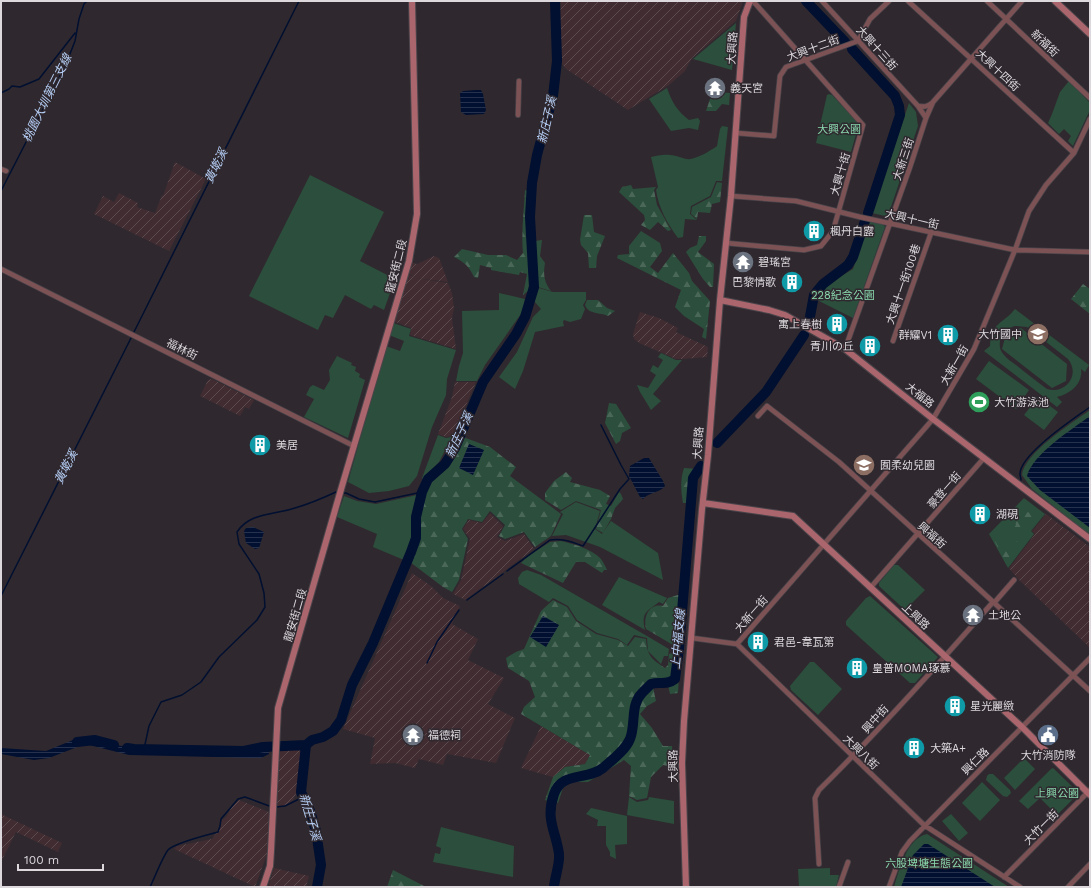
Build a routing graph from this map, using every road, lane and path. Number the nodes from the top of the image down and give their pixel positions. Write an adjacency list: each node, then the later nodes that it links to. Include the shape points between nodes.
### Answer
1 (412, 1): 38 (street, 龍安街二段, via 416,220 409,261)
2 (751, 1): 13 (street, 大興十街); 21 (street, 大興路, via 744,17)
3 (822, 1): 11 (street, 大興十三街)
4 (889, 1): 11 (street, via 870,19)
5 (908, 1): 12 (street, 大興十四街)
6 (987, 1): 9 (street, 新福街)
7 (1022, 1): 9 (street, 大新三街)
8 (1056, 1): 10 (street)
9 (1006, 19): 12 (street, 大新三街); 15 (street, 新福街)
10 (1090, 34)
11 (858, 41): 13 (street, 大興十二街); 17 (street, 大興十三街)
12 (971, 58): 16 (street, 大新三街); 22 (street, 大興十四街)
13 (805, 59): 21 (street, 大興十二街, via 786,67 780,76 774,136); 26 (street, 大興十街, via 863,124)
14 (519, 81): 18 (street)
15 (1090, 98)
16 (933, 102): 17 (street, via 929,106); 19 (street, 大新三街)
17 (918, 106): 19 (street, 大興十三街)
18 (518, 115)
19 (926, 118): 27 (street, 大新三街)
20 (1090, 119): 22 (street, 大新一街)
21 (736, 134): 25 (street, 大興路)
22 (1074, 153): 30 (street, 大新一街, via 1046,185 1029,210)
23 (1, 170): 24 (street)
24 (6, 171)
25 (731, 196): 26 (street, 大興十一街, via 796,201); 29 (street, 大興路)
26 (839, 212): 27 (street, 大興十一街); 29 (street, 大興十街, via 833,231 821,246 804,250)
27 (890, 223): 28 (street, 大興十一街); 35 (street, 大新三街)
28 (931, 232): 30 (street, 大興十一街); 34 (street, 大興十一街100巷)
29 (726, 243): 33 (street, 大興路)
30 (1015, 250): 31 (street, 大興十一街); 37 (street, 大新一街, via 974,349)
31 (1090, 252)
32 (1, 269): 38 (street, 福林街)
33 (720, 300): 35 (street, 大福路, via 785,315); 41 (street, 大興路)
34 (893, 341)
35 (845, 349): 37 (street, 大福路)
36 (758, 416): 40 (street, 興福街, via 767,406 829,454)
37 (933, 419): 39 (street, 大福路); 40 (street, 大新一街)
38 (354, 446): 62 (street, 龍安街二段, via 278,708 270,866)
39 (984, 458): 42 (street, 豪登一街); 43 (street, 大福路)
40 (871, 491): 42 (street, 興福街); 44 (street, 大新一街)
41 (702, 503): 44 (street, 上興路, via 793,516); 48 (street, 大興路)
42 (918, 534): 46 (street, 豪登一街); 47 (street, 興福街)
43 (1090, 539)
44 (824, 544): 46 (street, 上興路); 49 (street, 大新一街)
45 (1014, 580): 47 (street, 興中街)
46 (871, 587): 50 (street, 上興路)
47 (994, 603): 50 (street, 興中街); 52 (street, 興福街)
48 (692, 638): 49 (street); 63 (street, 大興路, via 682,750)
49 (737, 644): 55 (street, 大興八街)
50 (946, 657): 54 (street, 上興路); 55 (street, 興中街)
51 (1090, 658): 52 (street, 興仁路)
52 (1073, 675): 53 (street, 興福街); 54 (street, 興仁路)
53 (1090, 692)
54 (1022, 727): 56 (street, 上興路); 57 (street, 興仁路)
55 (853, 757): 57 (street, 大興八街); 59 (street, 興中街, via 819,790 815,798)
56 (1089, 793): 61 (street, 大竹一街)
57 (924, 825): 61 (street, 大興八街); 65 (street, 興仁路, via 902,852)
58 (848, 862): 64 (street)
59 (818, 864)
60 (1090, 864): 67 (street)
61 (1004, 877): 66 (street, 大興八街)
62 (263, 887)
63 (686, 887)
64 (839, 887)
65 (889, 887)
66 (1020, 887)
67 (1068, 887)

